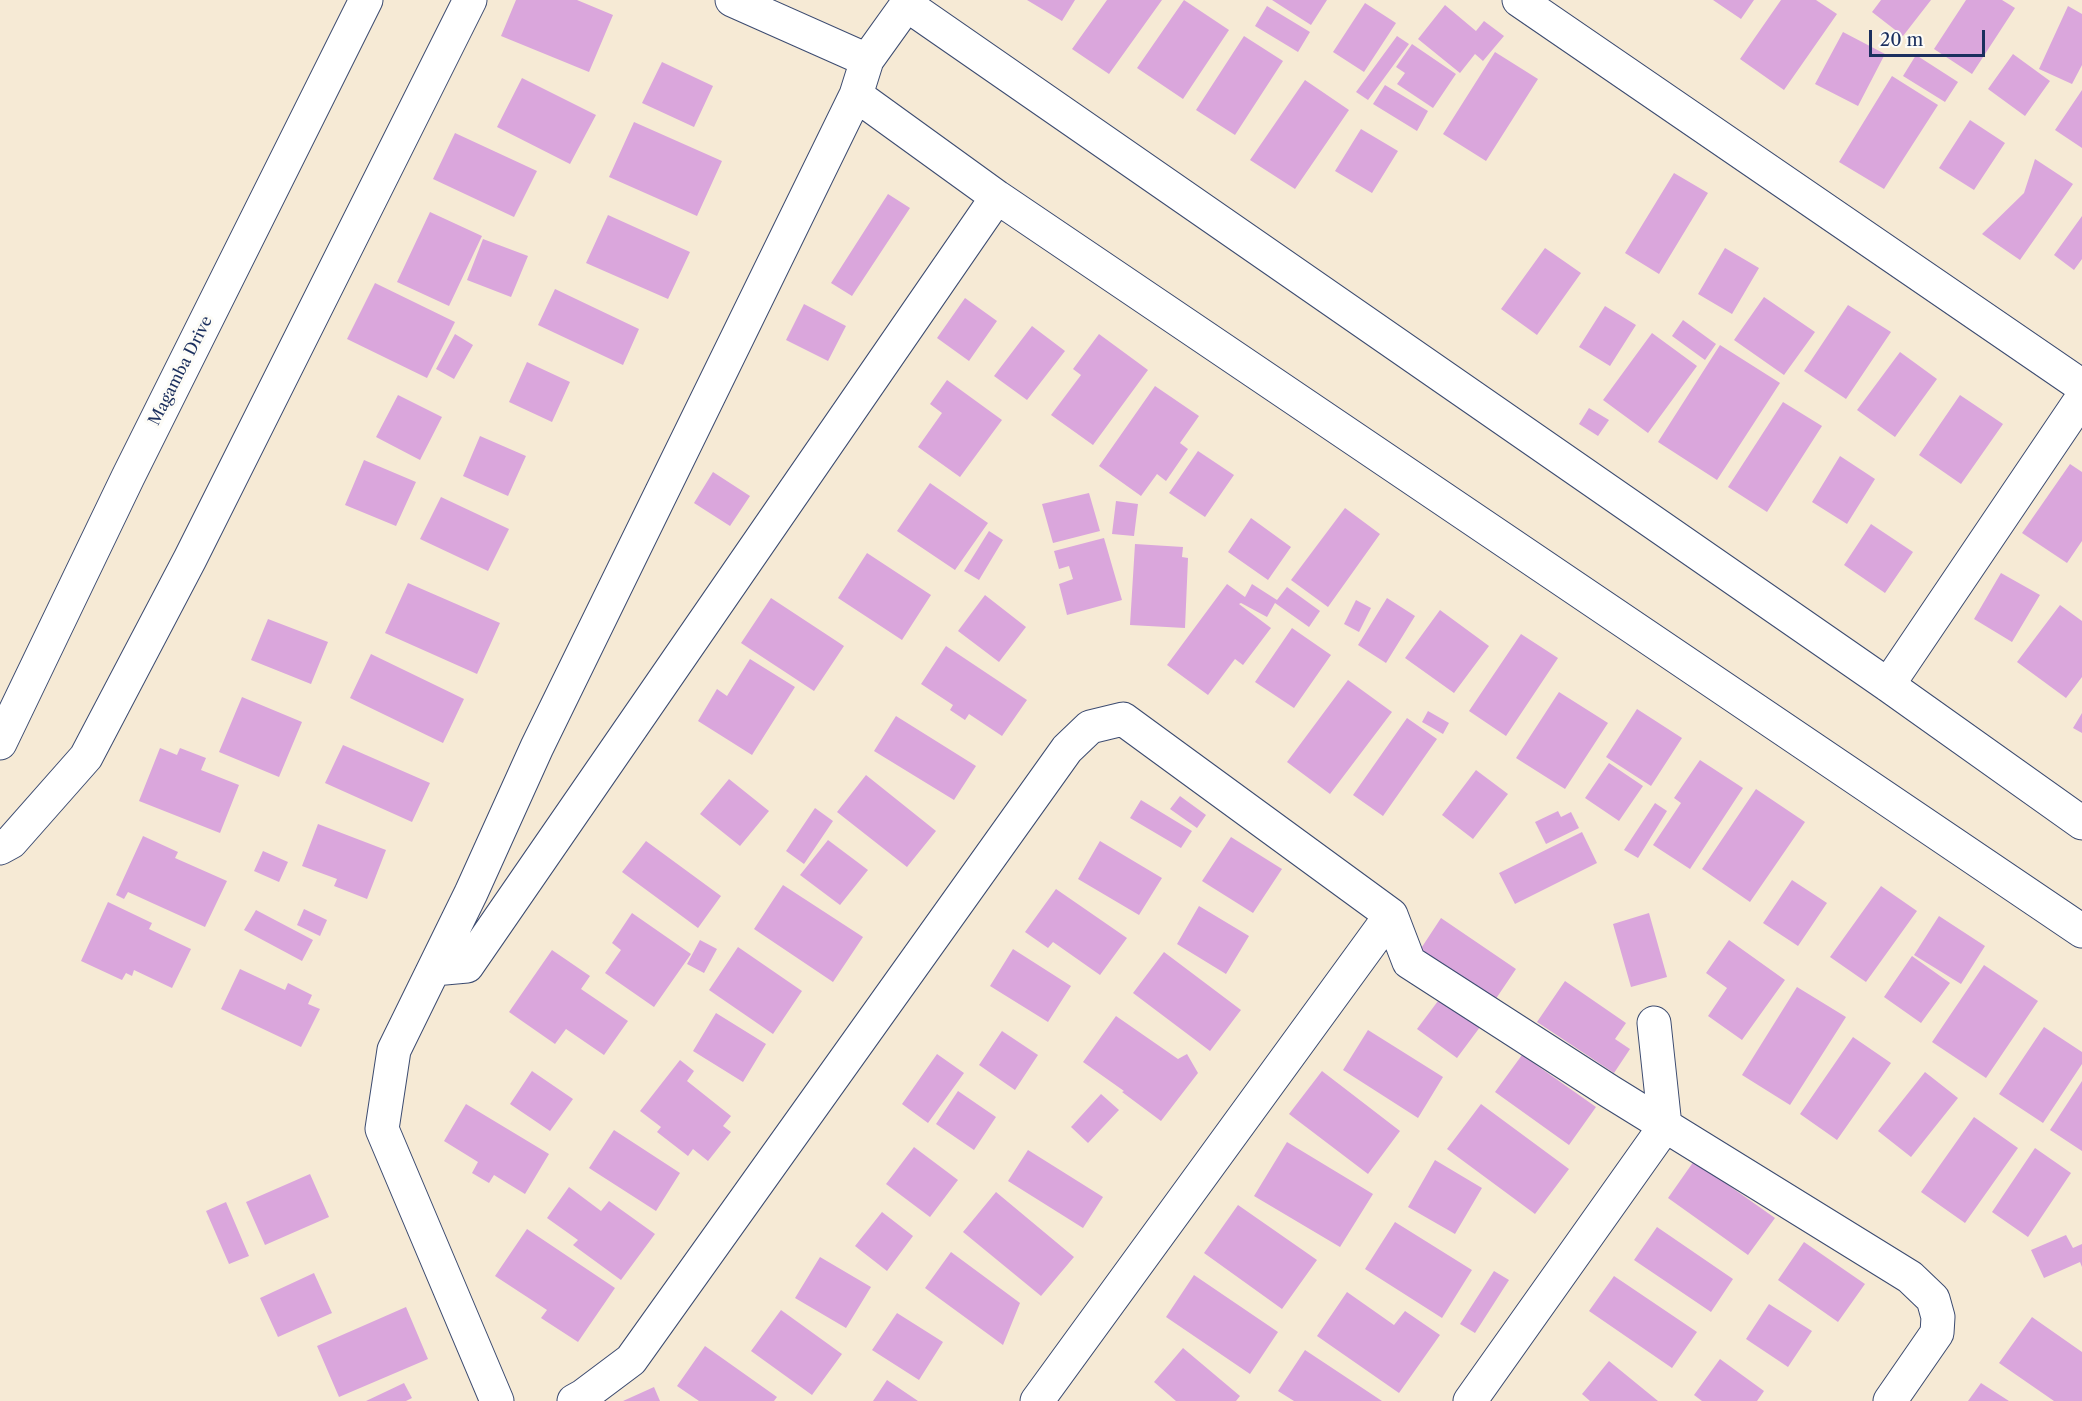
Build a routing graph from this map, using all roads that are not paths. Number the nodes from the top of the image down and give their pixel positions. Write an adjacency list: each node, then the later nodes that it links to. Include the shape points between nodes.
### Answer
1 (366, 0): 12 (street, Magamba Drive)
2 (470, 0): 14 (street, via 190,559 86,757 11,842)
3 (732, 0): 6 (street)
4 (1519, 0): 9 (street)
5 (908, 2): 6 (street); 11 (street)
6 (867, 60): 7 (street)
7 (856, 95): 8 (street); 17 (street, via 537,747)
8 (997, 197): 16 (street); 17 (street, via 467,966)
9 (2082, 386)
10 (2082, 398): 11 (street)
11 (1888, 685): 13 (street)
12 (0, 743)
13 (2082, 823)
14 (0, 848)
15 (1391, 915): 19 (street, via 1409,962); 21 (street, via 1122,719 1090,727 1067,749 631,1359); 22 (street)
16 (2082, 931)
17 (434, 969): 20 (street, via 394,1050 382,1130)
18 (1654, 1023): 19 (street)
19 (1665, 1126): 23 (street); 24 (street, via 1910,1277 1933,1299 1937,1333)
20 (497, 1401)
21 (574, 1401)
22 (1037, 1401)
23 (1470, 1401)
24 (1890, 1401)

